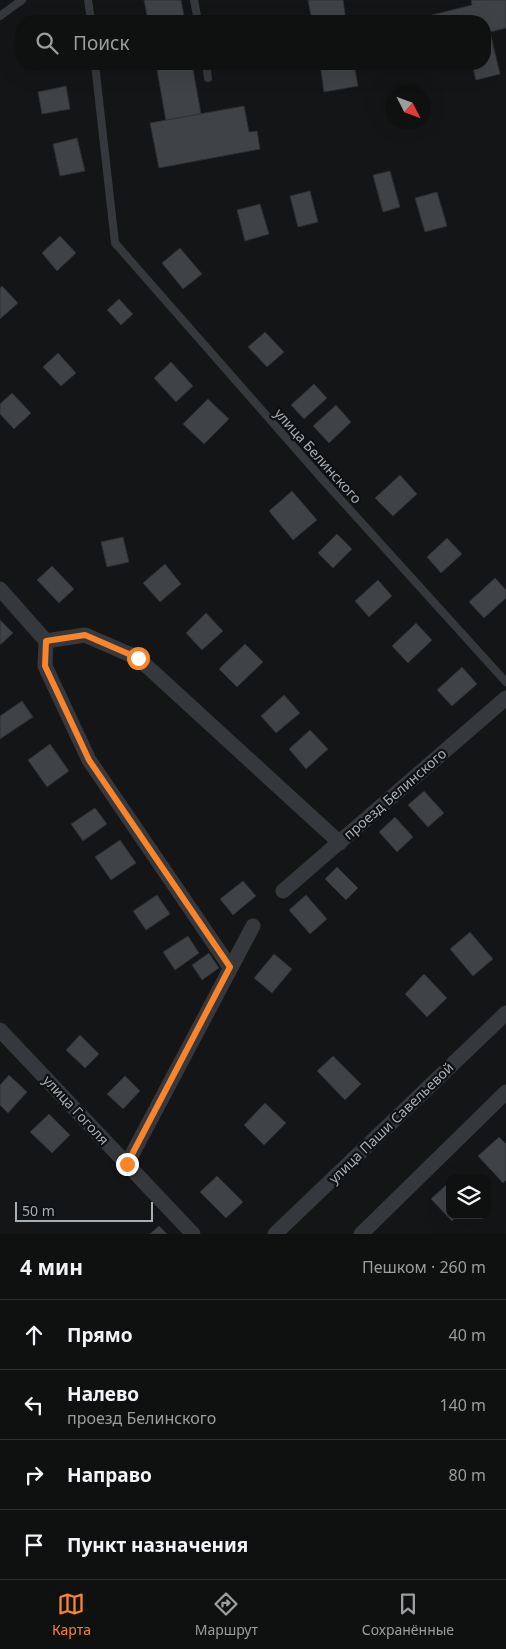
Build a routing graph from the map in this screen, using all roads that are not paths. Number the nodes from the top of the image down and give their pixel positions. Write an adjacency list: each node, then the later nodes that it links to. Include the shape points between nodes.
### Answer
1 (22, 0): 6 (lane)
2 (88, 0): 4 (lane)
3 (194, 0): 5 (lane)
4 (90, 15)
5 (197, 15)
6 (0, 16)
7 (96, 70): 12 (lane, улица Белинского, via 115,243 322,480)
8 (207, 70): 9 (lane)
9 (208, 78)
10 (0, 589): 11 (street)
11 (46, 641): 14 (street, via 85,635 138,658); 17 (street, via 45,666 89,760)
12 (506, 682)
13 (506, 698): 14 (street, проезд Белинского)
14 (340, 842): 15 (street, проезд Белинского)
15 (283, 891)
16 (253, 926): 17 (street)
17 (230, 967): 21 (street)
18 (506, 1013): 23 (street, улица Паши Савельевой)
19 (0, 1030): 21 (street, улица Гоголя)
20 (506, 1092): 24 (street)
21 (127, 1164): 22 (street, улица Гоголя)
22 (194, 1234)
23 (275, 1234)
24 (361, 1234)

